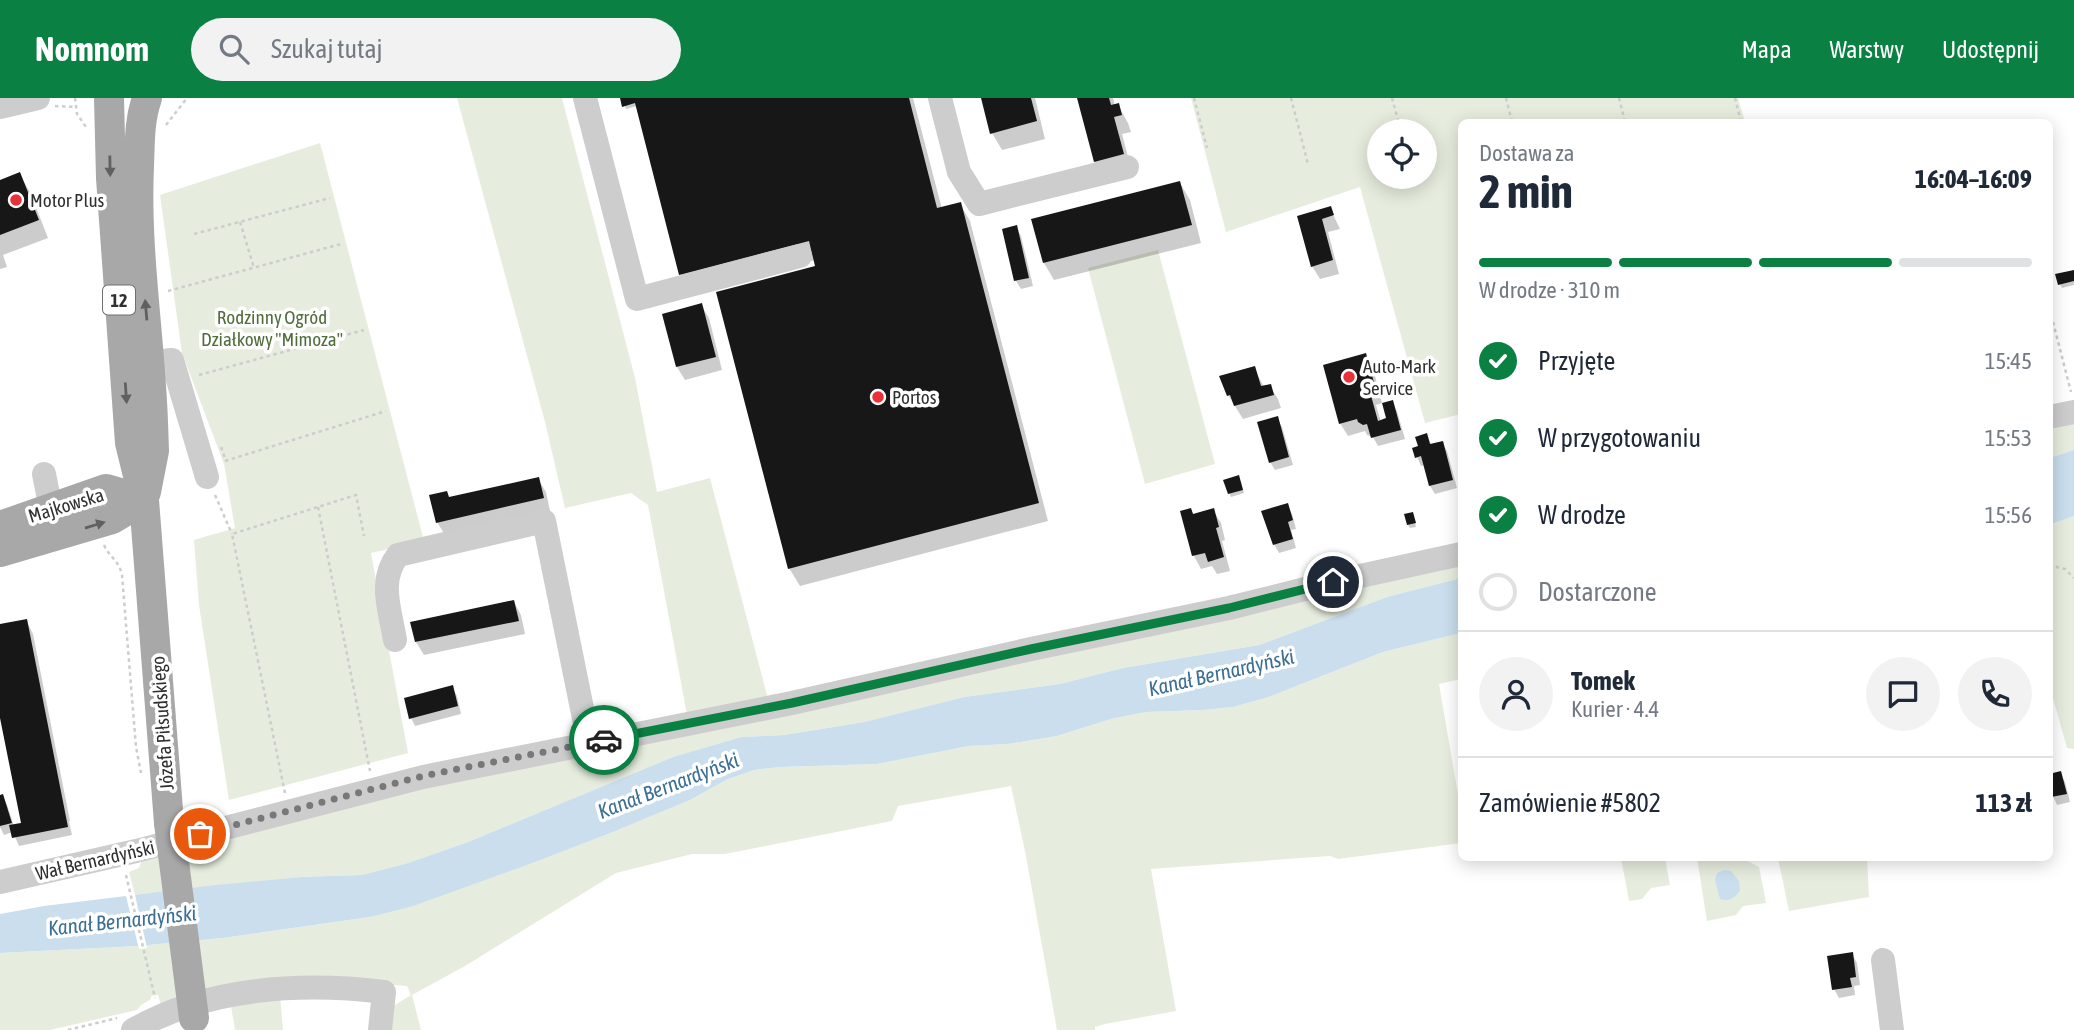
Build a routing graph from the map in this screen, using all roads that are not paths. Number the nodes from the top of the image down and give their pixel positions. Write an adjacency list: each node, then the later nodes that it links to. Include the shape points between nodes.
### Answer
1 (38, 98): 6 (street)
2 (109, 98): 14 (main road, Józefa Piłsudskiego / 12, one-way to 14, via 130,443)
3 (147, 98): 9 (main road, Józefa Piłsudskiego / 12, one-way to 3, via 138,205 141,125)
4 (585, 98): 8 (street, via 637,299)
5 (940, 98): 7 (street, via 959,172 979,204)
6 (8, 103)
7 (1127, 167)
8 (800, 256)
9 (150, 362): 12 (street, via 172,360); 14 (main road, Józefa Piłsudskiego / 12, via 154,451)
10 (2073, 402): 11 (street)
11 (2053, 414)
12 (213, 469)
13 (44, 474): 15 (street)
14 (144, 499): 15 (main road, Majkowska, via 106,489); 17 (main road, Majkowska, one-way to 14, via 112,519); 25 (main road, Józefa Piłsudskiego / 12, bridge, via 169,823)
15 (51, 509): 16 (main road, Majkowska); 17 (street)
16 (0, 526)
17 (41, 540): 18 (main road, Majkowska)
18 (0, 552)
19 (1458, 555): 21 (street, Wał Bernardyński, via 792,703)
20 (395, 640): 21 (street, via 386,580 398,555 544,521)
21 (589, 743): 22 (street, Wał Bernardyński, via 373,788)
22 (0, 882)
23 (1882, 960): 27 (street)
24 (126, 1024): 26 (street, via 155,1007 181,1009 251,992 334,987 384,992)
25 (194, 1024)
26 (380, 1030)
27 (1892, 1030)

